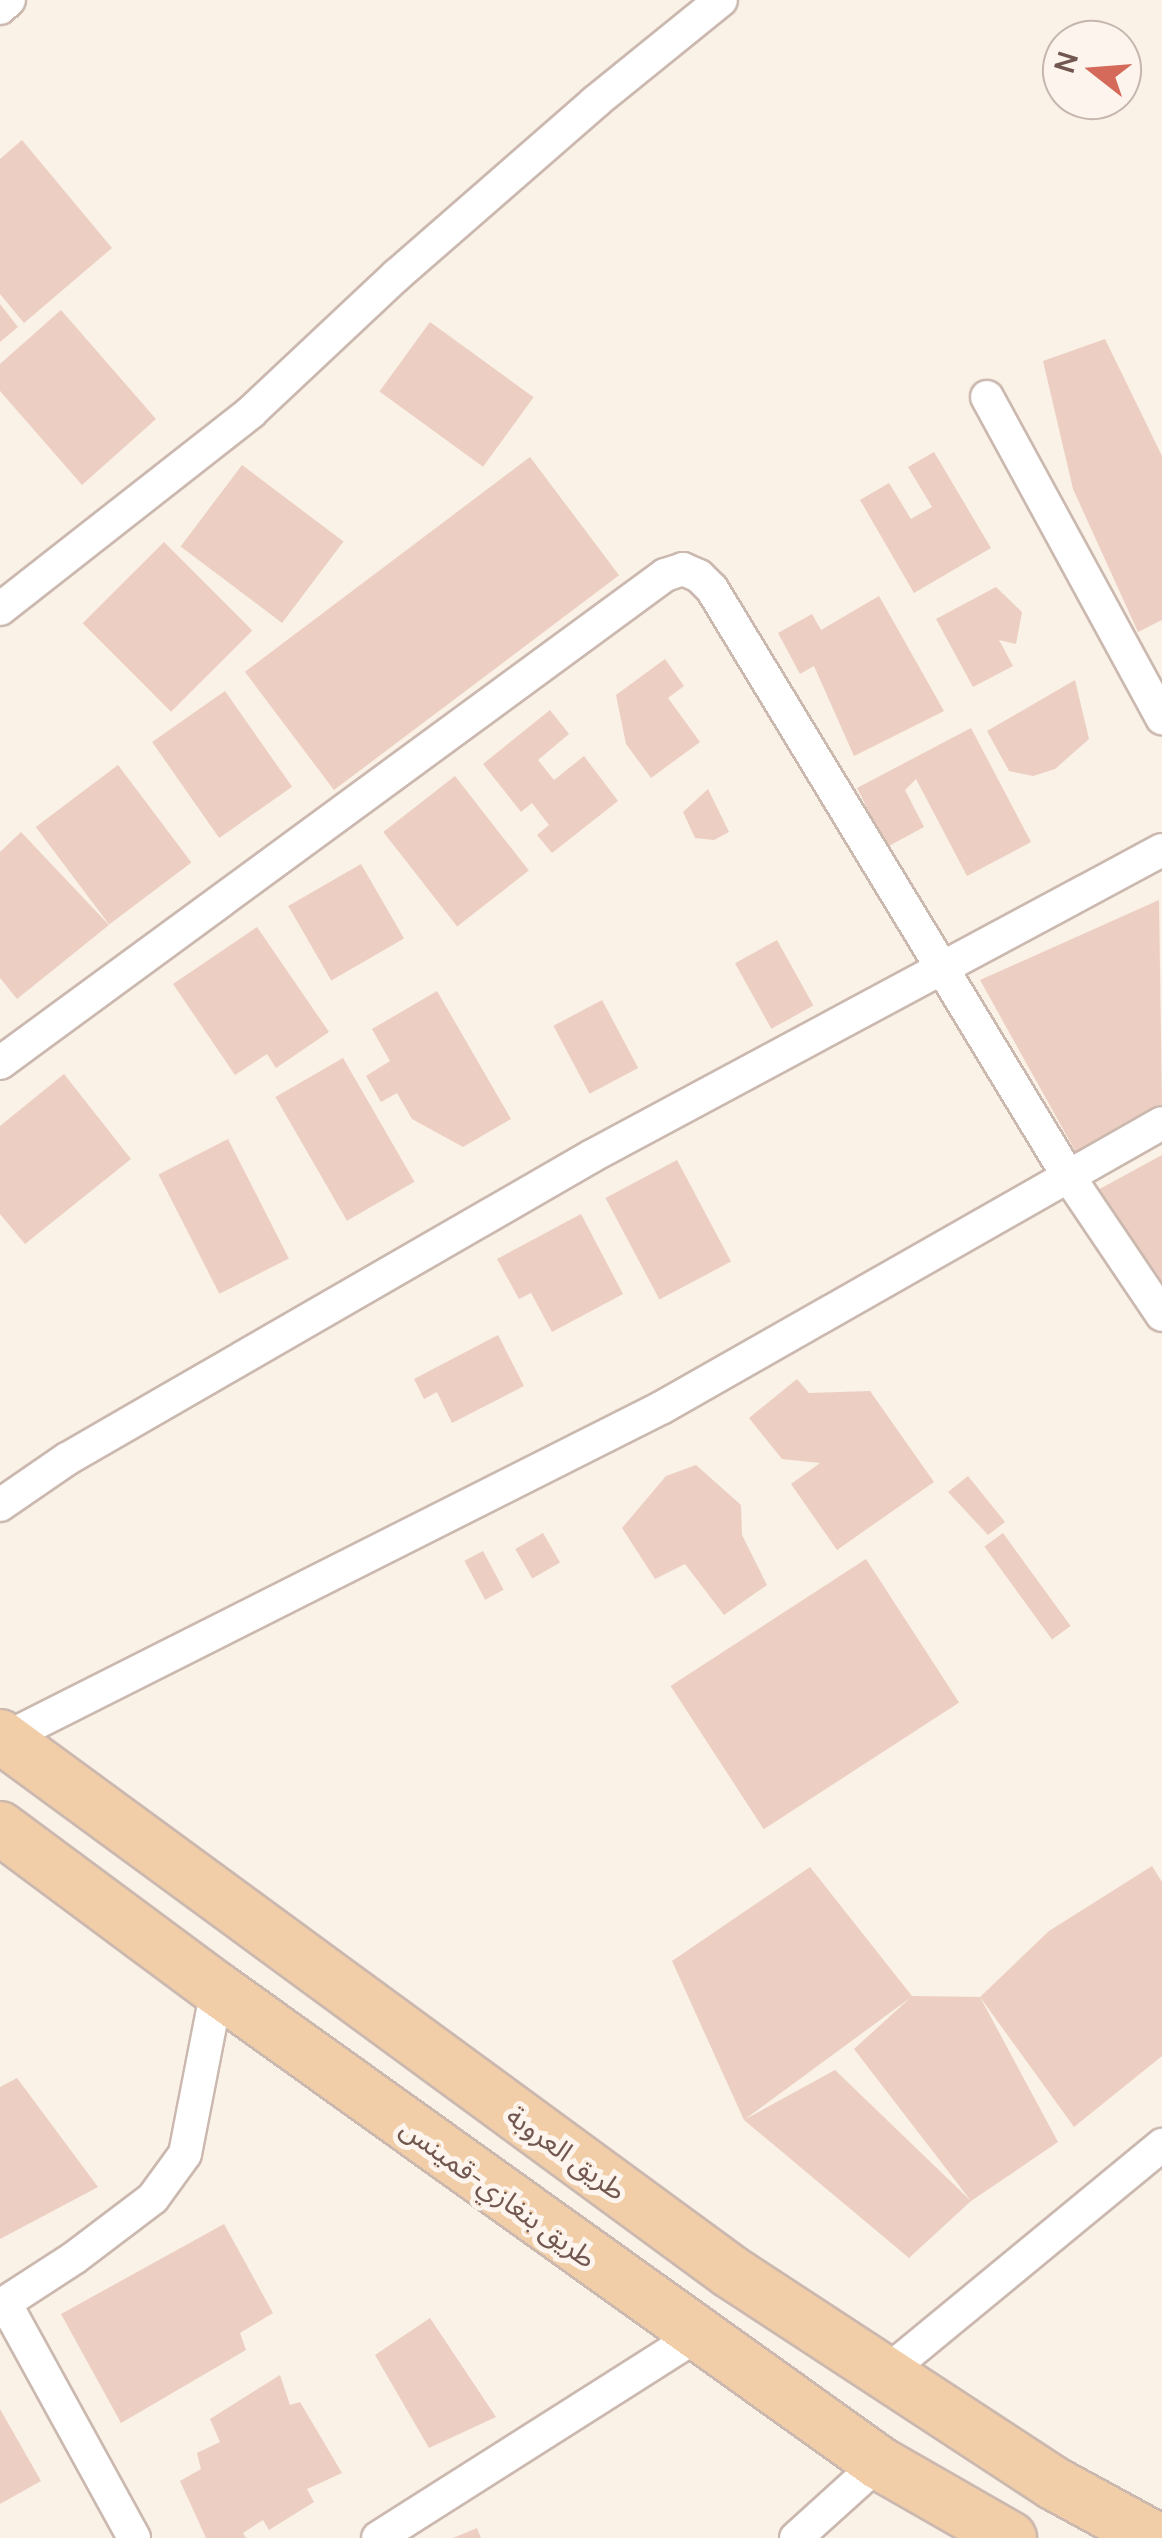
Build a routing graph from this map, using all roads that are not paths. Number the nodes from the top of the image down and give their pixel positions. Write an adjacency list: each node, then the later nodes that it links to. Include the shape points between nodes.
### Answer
1 (9, 0): 3 (street)
2 (721, 0): 5 (street, via 397,275 251,412)
3 (0, 8)
4 (987, 397): 6 (street)
5 (0, 610)
6 (1162, 718)
7 (1162, 850): 8 (street)
8 (944, 967): 9 (street, via 712,590 683,569 666,575); 11 (street); 13 (street, via 592,1156 67,1459)
9 (0, 1064)
10 (1162, 1124): 11 (street)
11 (1067, 1174): 12 (street); 14 (street, via 661,1408)
12 (1162, 1315)
13 (0, 1505)
14 (1, 1739): 20 (main road, طريق العروبة, via 731,2272)
15 (0, 1828): 16 (main road, طريق بنغازي-قمينس)
16 (217, 1989): 18 (street, via 185,2154 153,2198); 19 (main road, طريق بنغازي-قمينس)
17 (1162, 2145): 20 (street)
18 (2, 2304): 22 (street)
19 (698, 2335): 21 (main road, طريق بنغازي-قمينس); 23 (street)
20 (883, 2375): 26 (main road, طريق العروبة)
21 (879, 2463): 24 (street); 25 (main road, طريق بنغازي-قمينس)
22 (134, 2538)
23 (378, 2538)
24 (796, 2538)
25 (1010, 2538)
26 (1154, 2538)

